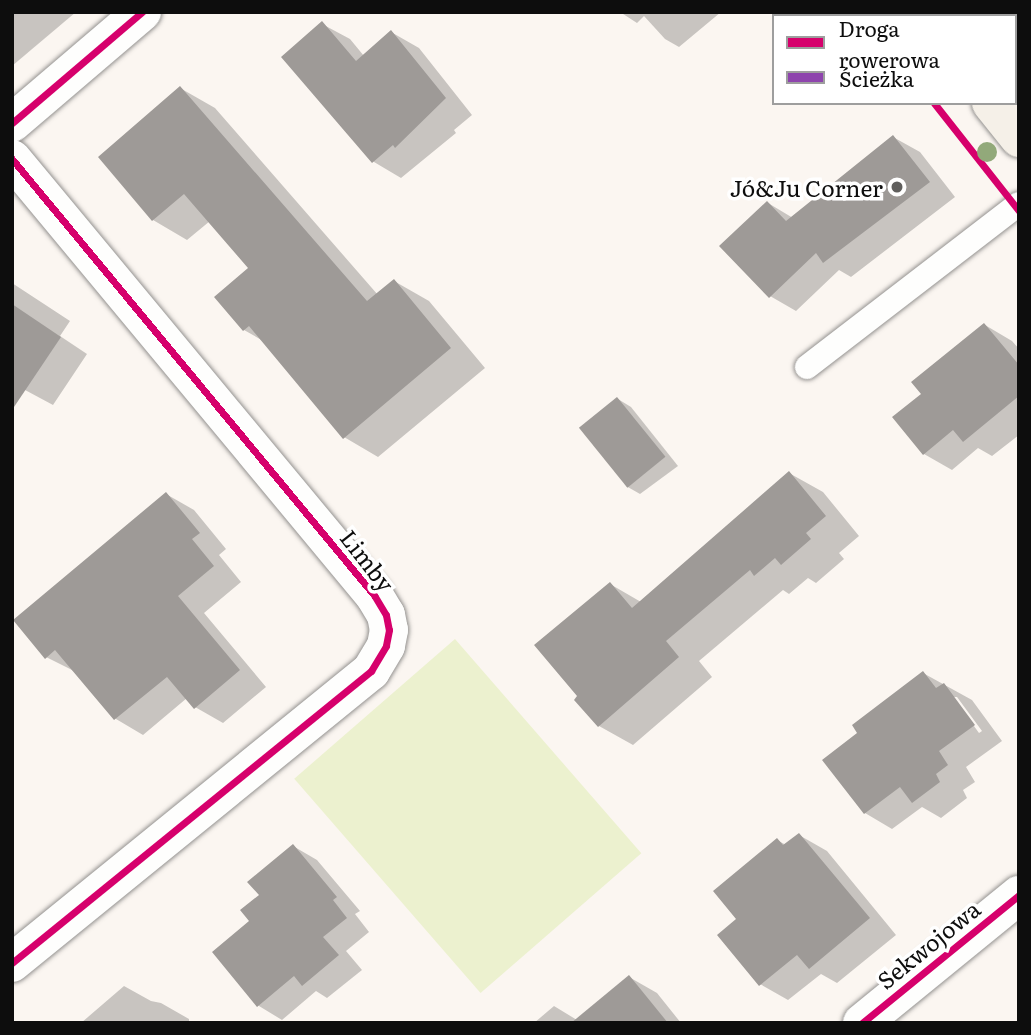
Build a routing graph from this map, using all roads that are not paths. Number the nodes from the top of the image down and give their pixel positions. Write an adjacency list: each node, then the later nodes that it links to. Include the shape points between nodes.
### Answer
1 (142, 12): 3 (street)
2 (993, 105): 4 (street)
3 (12, 123)
4 (1019, 138)
5 (12, 159): 9 (street, Limby, via 374,595 389,631 371,671)
6 (1019, 204): 7 (lane)
7 (807, 367)
8 (1019, 895): 10 (street, Sekwojowa)
9 (12, 963)
10 (862, 1023)

